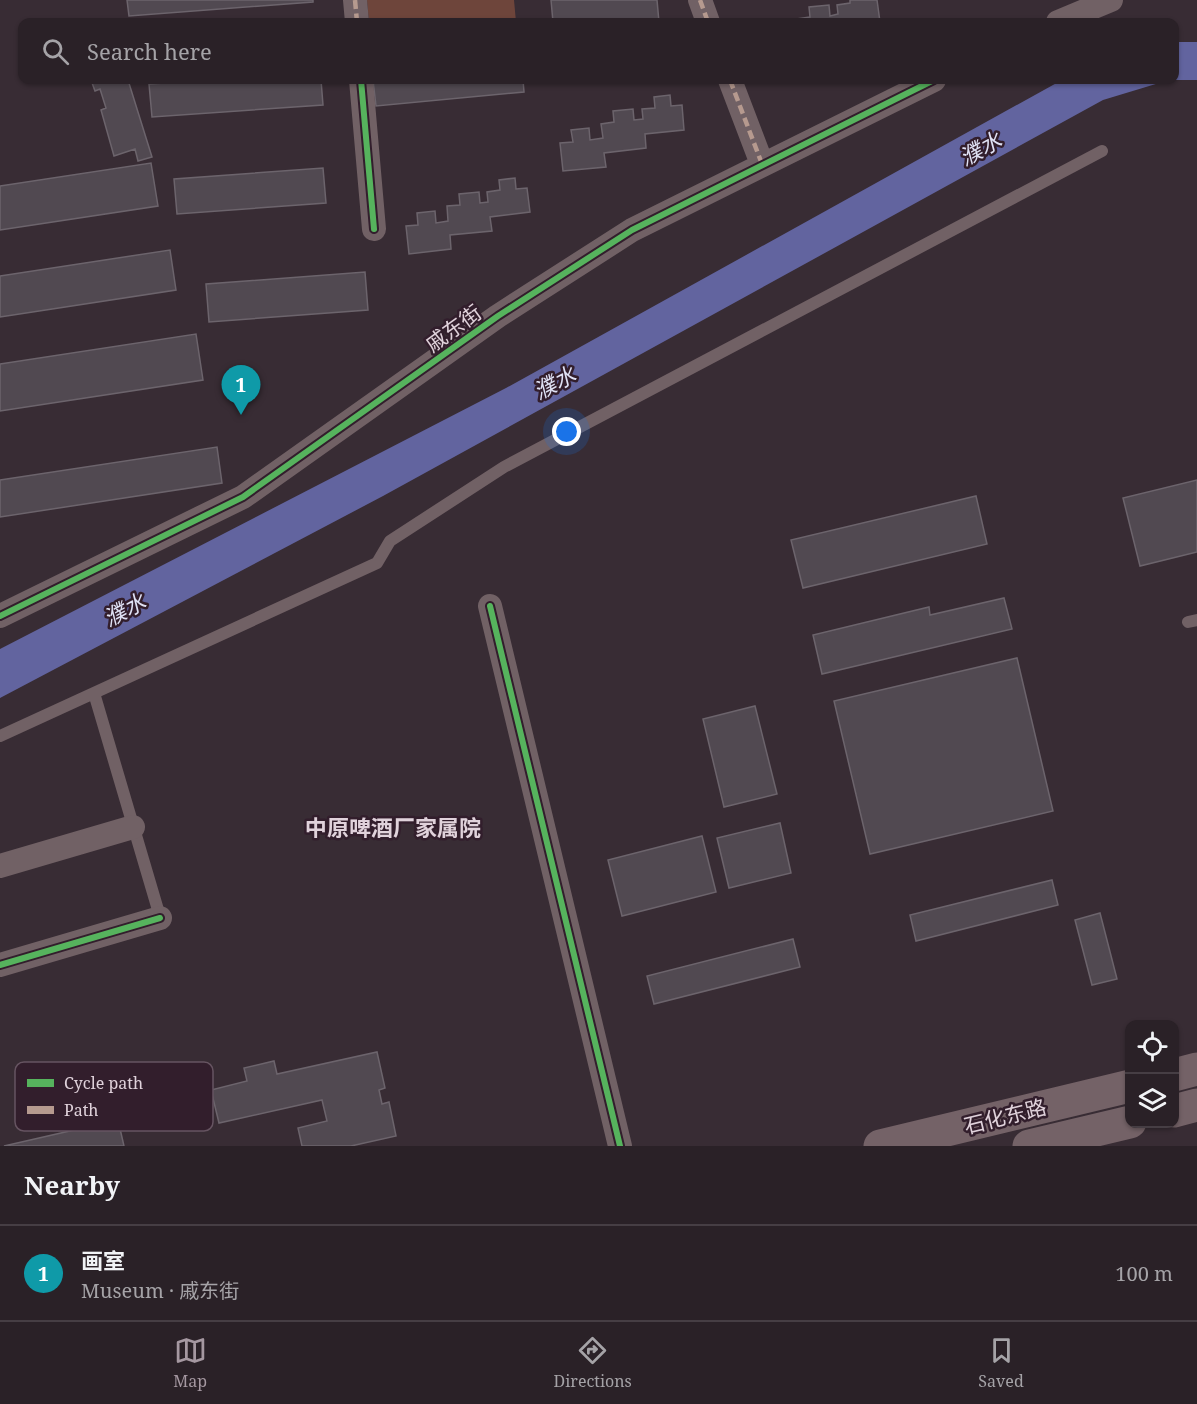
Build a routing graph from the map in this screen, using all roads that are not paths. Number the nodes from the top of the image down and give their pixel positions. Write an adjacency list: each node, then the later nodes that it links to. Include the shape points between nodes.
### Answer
1 (355, 0): 4 (street)
2 (700, 0): 5 (street)
3 (1112, 0): 6 (street)
4 (357, 18)
5 (707, 18)
6 (1068, 18)
7 (362, 84): 12 (street)
8 (732, 84): 11 (street)
9 (926, 84): 11 (street, 戚东街)
10 (1102, 151): 15 (lane, via 504,467 390,541 377,563)
11 (762, 164): 14 (street, 戚东街, via 623,236 498,316 243,497)
12 (374, 229)
13 (490, 606): 27 (street)
14 (0, 616)
15 (94, 693): 16 (lane); 17 (lane)
16 (0, 736)
17 (134, 826): 18 (street); 19 (lane)
18 (0, 866)
19 (162, 922): 20 (street)
20 (0, 965)
21 (1197, 1069): 22 (main road)
22 (1178, 1074)
23 (1125, 1087): 28 (main road, 石化东路)
24 (1197, 1105): 25 (main road)
25 (1179, 1110)
26 (1125, 1123): 29 (main road, 石化东路)
27 (620, 1146)
28 (880, 1146)
29 (1029, 1146)

